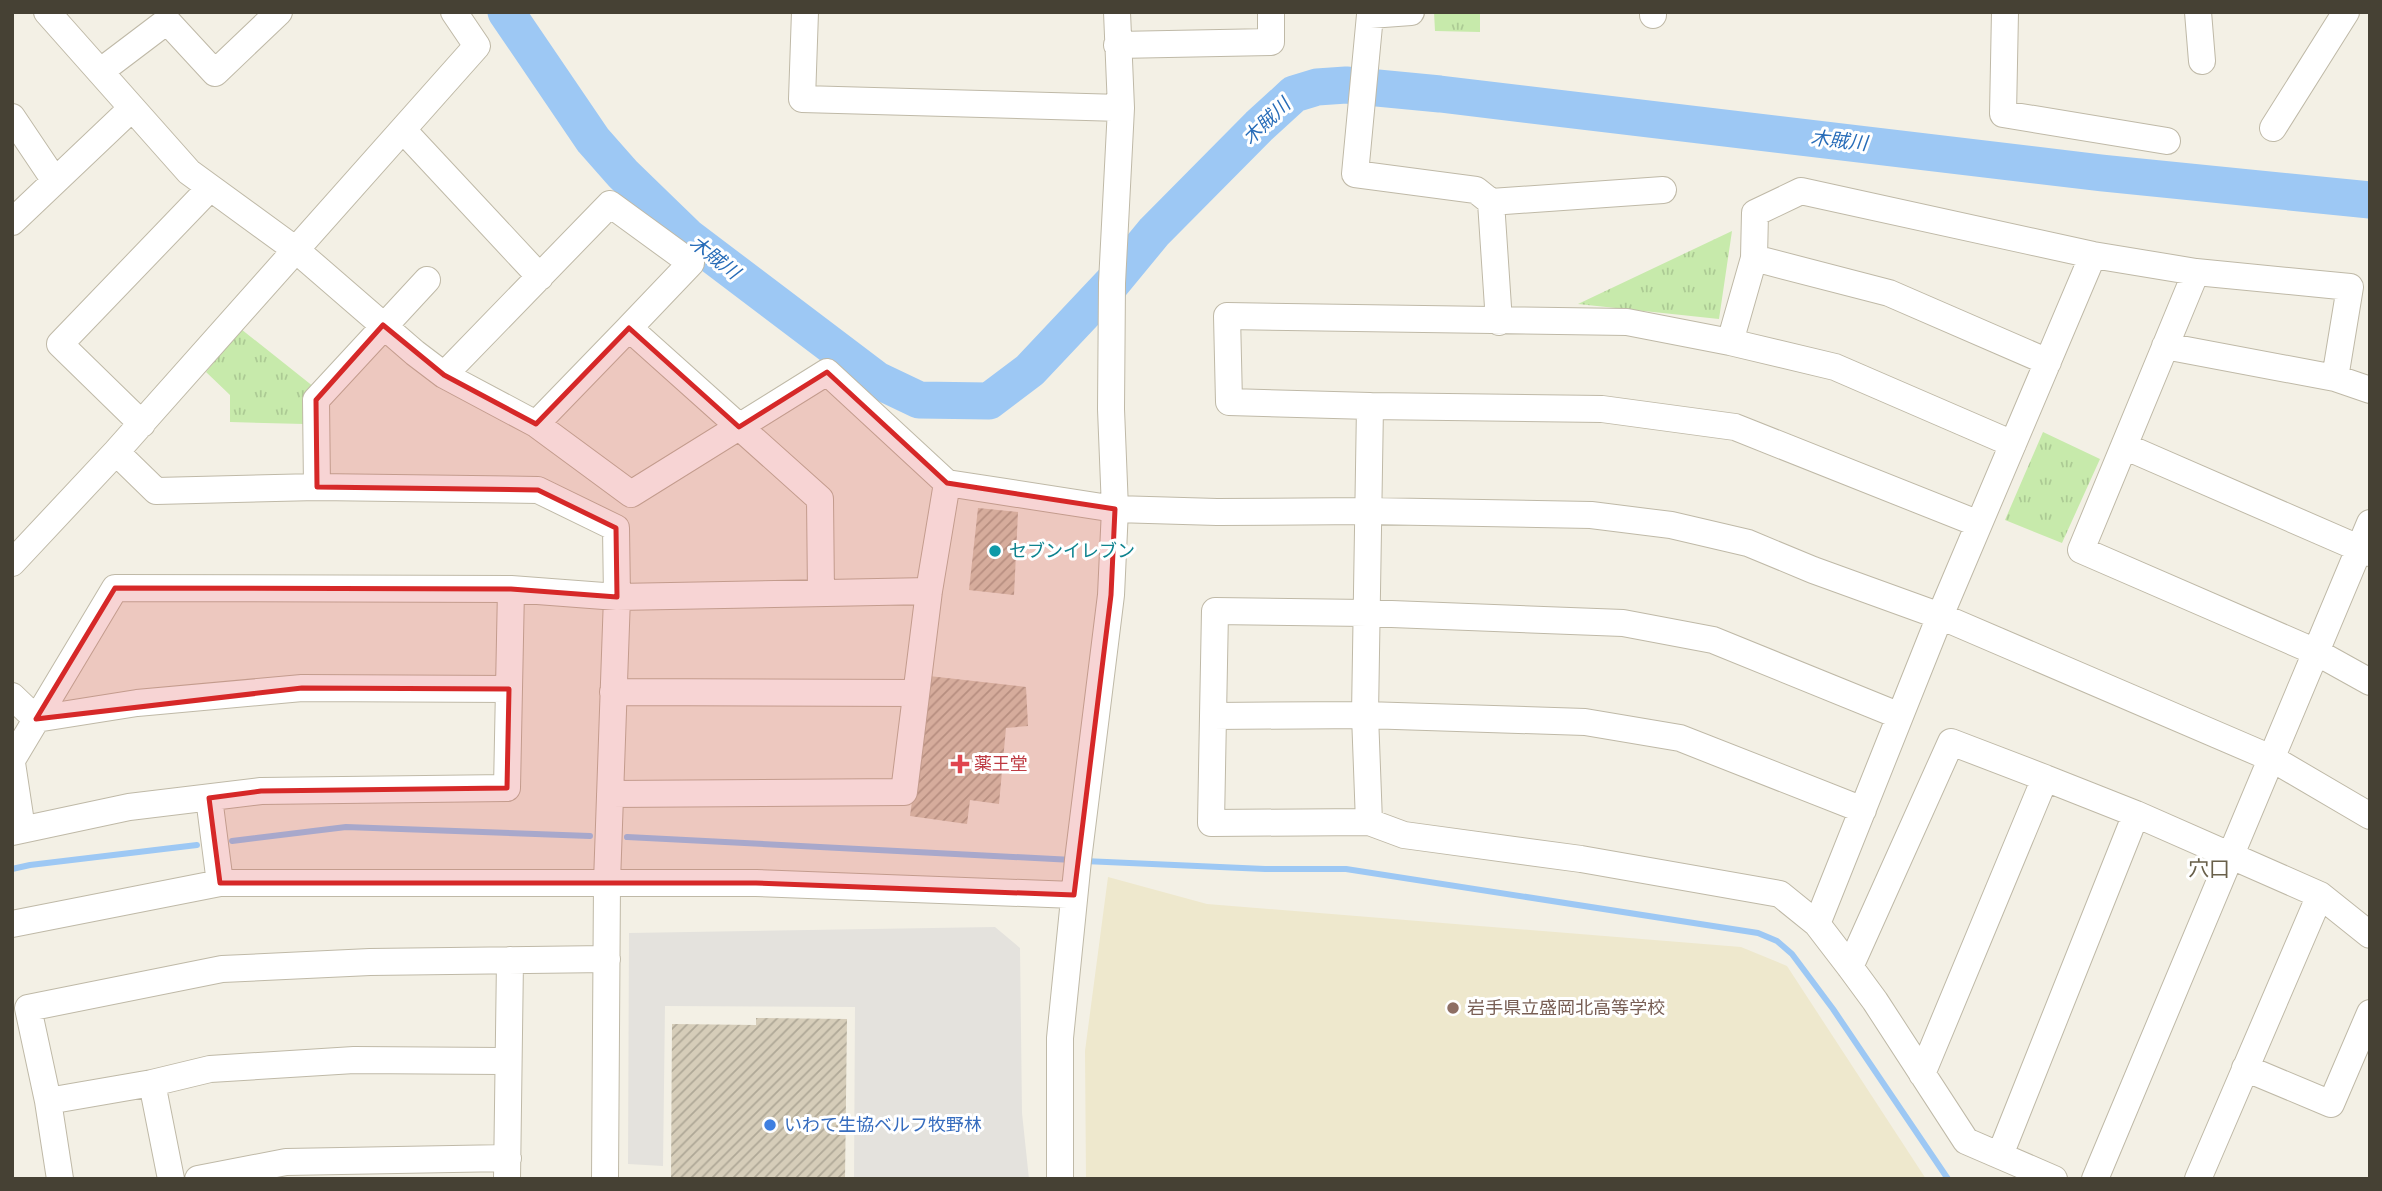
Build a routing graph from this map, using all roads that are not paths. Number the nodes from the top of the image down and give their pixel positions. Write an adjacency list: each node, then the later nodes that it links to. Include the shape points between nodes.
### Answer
1 (47, 12): 13 (street)
2 (279, 12): 13 (street, via 215,73 167,21)
3 (454, 12): 18 (street, via 477,46)
4 (805, 12): 14 (street, via 802,99)
5 (1118, 12): 11 (street)
6 (1271, 12): 11 (street, via 1271,42)
7 (1410, 12): 23 (street, via 1370,15 1355,174 1476,190)
8 (2004, 12): 19 (street, via 2003,114)
9 (2198, 12): 12 (street)
10 (2346, 12): 17 (street)
11 (1117, 46): 14 (street)
12 (2202, 61)
13 (101, 71): 15 (street)
14 (1121, 108): 49 (street, via 1112,283)
15 (131, 109): 20 (street); 21 (street, via 189,173)
16 (12, 117): 20 (street)
17 (2273, 128)
18 (403, 130): 25 (street); 29 (street)
19 (2167, 141)
20 (55, 181): 24 (street)
21 (210, 188): 25 (street); 41 (street, via 60,344)
22 (1663, 190): 23 (street)
23 (1491, 202): 31 (street)
24 (12, 222)
25 (296, 250): 32 (street); 41 (street)
26 (2093, 256): 27 (street, via 1801,191 1755,213); 28 (street); 36 (street)
27 (1754, 258): 34 (street); 36 (street, via 1889,293)
28 (2196, 272): 35 (street); 38 (street, via 2350,287)
29 (540, 276): 33 (street, via 610,204 691,263); 37 (street)
30 (426, 280): 32 (street)
31 (1499, 322): 34 (street, via 1627,322); 40 (street, via 1227,316 1228,402)
32 (383, 325): 37 (street); 48 (street, via 316,400)
33 (629, 328): 42 (street); 43 (street)
34 (1730, 342): 44 (street, via 1835,367)
35 (2165, 346): 38 (street); 45 (street)
36 (2048, 362): 44 (street)
37 (444, 375): 42 (street)
38 (2335, 379): 39 (street)
39 (2370, 390)
40 (1370, 406): 50 (street); 52 (street, via 1602,409 1735,427)
41 (142, 424): 46 (street)
42 (536, 424): 43 (street, via 631,494)
43 (739, 427): 47 (street, via 827,372); 57 (street, via 820,499)
44 (2013, 444): 52 (street)
45 (2124, 446): 53 (street); 61 (street, via 2081,550)
46 (116, 452): 48 (street, via 156,491); 54 (street)
47 (947, 483): 49 (street); 56 (street)
48 (317, 487): 58 (street, via 538,490 616,528)
49 (1115, 509): 50 (street); 84 (street, via 1111,595)
50 (1367, 511): 59 (street); 60 (street, via 1591,515 1671,525 1748,543)
51 (2370, 523): 53 (street)
52 (1979, 524): 60 (street)
53 (2365, 550): 61 (street)
54 (12, 563)
55 (511, 589): 58 (street); 63 (street); 70 (street, via 115,588)
56 (929, 591): 57 (street); 65 (street)
57 (821, 593): 58 (street)
58 (617, 597): 64 (street)
59 (1366, 613): 67 (street); 68 (street, via 1215,611); 69 (street, via 1623,623 1713,640)
60 (1940, 616): 69 (street); 71 (street)
61 (2316, 652): 62 (street); 71 (street)
62 (2370, 682)
63 (509, 689): 70 (street, via 302,688 137,703); 75 (street, via 507,788 261,791)
64 (613, 692): 65 (street); 74 (street)
65 (916, 692): 74 (street, via 904,792)
66 (12, 696): 70 (street)
67 (1365, 715): 68 (street); 76 (street, via 1586,722 1680,738); 79 (street)
68 (1213, 716): 79 (street, via 1212,823)
69 (1900, 716): 76 (street)
70 (36, 719): 72 (street)
71 (2271, 758): 78 (street); 81 (street)
72 (12, 761): 80 (street)
73 (2045, 778): 77 (street); 91 (street, via 1951,742); 95 (street)
74 (610, 794): 82 (street)
75 (209, 797): 80 (street, via 128,807); 83 (street)
76 (1863, 810): 87 (street)
77 (2136, 814): 81 (street); 98 (street)
78 (2370, 816)
79 (1369, 822): 87 (street, via 1404,835 1581,859 1780,894)
80 (17, 831)
81 (2232, 856): 85 (street); 106 (street)
82 (607, 882): 83 (street); 84 (street); 90 (street)
83 (220, 883): 86 (street)
84 (1074, 895): 104 (street, via 1060,1038)
85 (2320, 895): 88 (street); 94 (street)
86 (12, 924)
87 (1817, 925): 91 (street)
88 (2370, 935)
89 (510, 960): 90 (street); 97 (street, via 222,969 28,1008); 99 (street)
90 (607, 960): 103 (street)
91 (1850, 967): 95 (street)
92 (2370, 1013): 94 (street, via 2331,1104)
93 (502, 1061): 96 (street, via 354,1060 210,1069)
94 (2245, 1068): 107 (street)
95 (1922, 1074): 98 (street, via 1966,1141)
96 (152, 1083): 97 (street); 101 (street)
97 (48, 1101): 100 (street)
98 (2000, 1155): 105 (street)
99 (508, 1169): 102 (street, via 286,1162)
100 (60, 1179)
101 (171, 1179)
102 (198, 1179)
103 (605, 1179)
104 (1060, 1179)
105 (2054, 1179)
106 (2095, 1179)
107 (2198, 1179)

